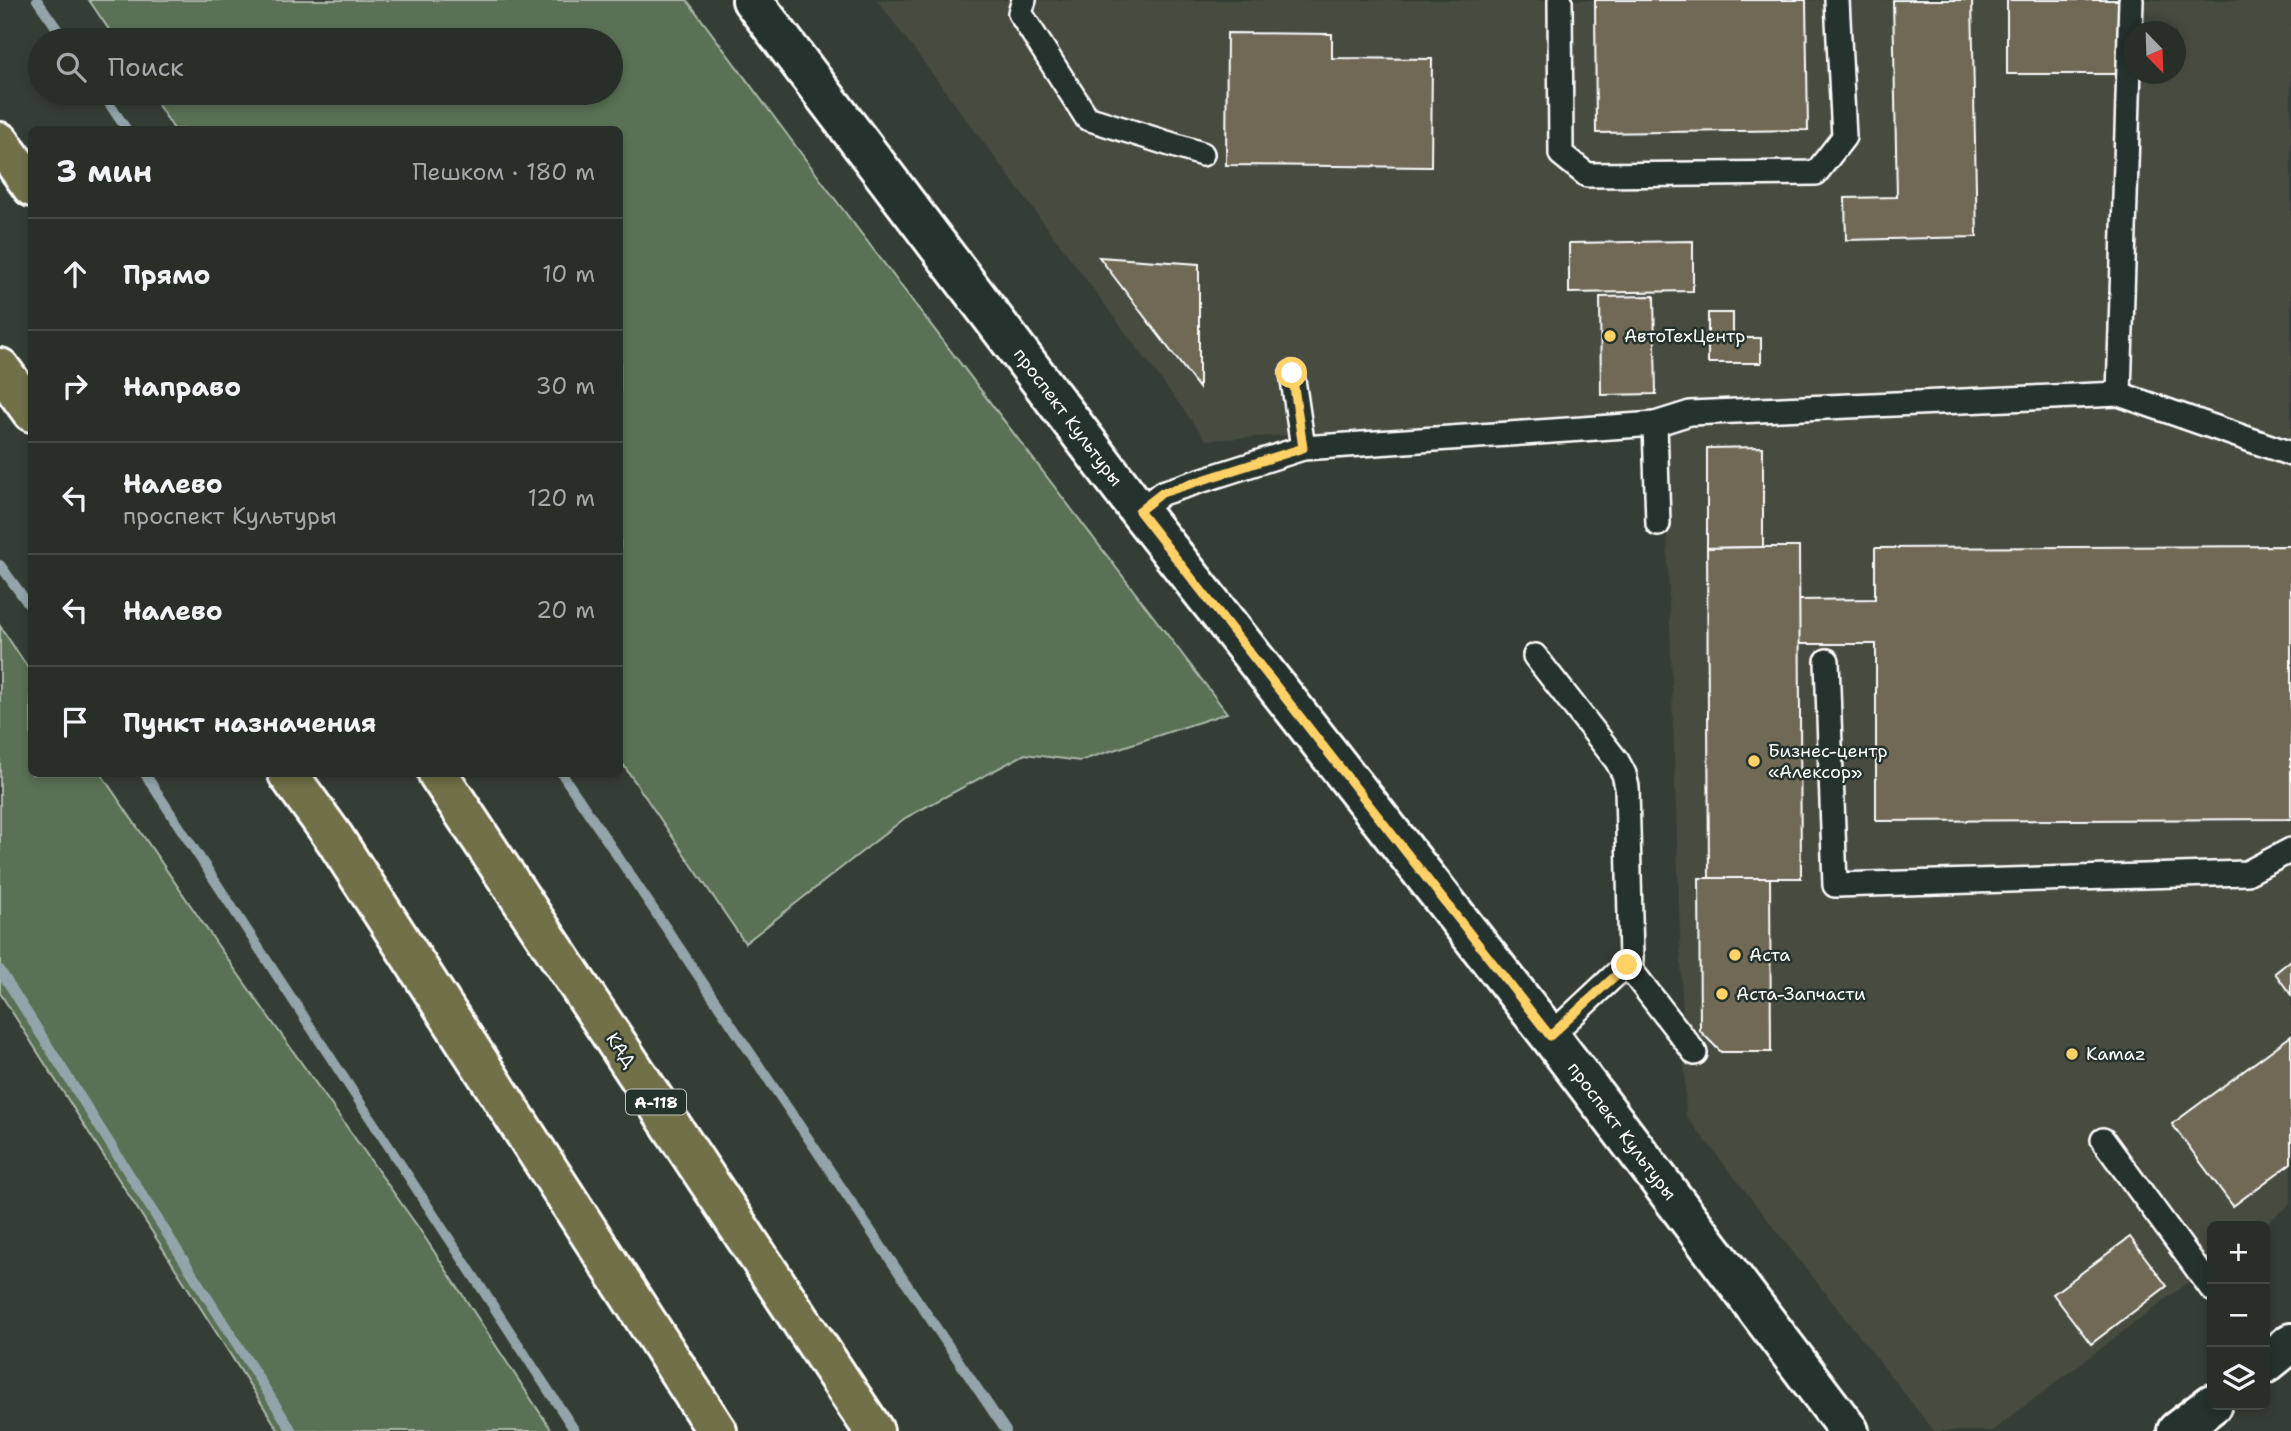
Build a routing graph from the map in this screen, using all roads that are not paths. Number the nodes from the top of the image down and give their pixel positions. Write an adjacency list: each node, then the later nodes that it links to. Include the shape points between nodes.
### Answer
1 (752, 0): 16 (street, проспект Культуры)
2 (1024, 0): 7 (lane, via 1020,13 1087,118)
3 (1560, 0): 4 (lane, via 1561,154 1587,175 1816,173 1844,137)
4 (1837, 0)
5 (2131, 0): 11 (lane)
6 (0, 142): 8 (highway)
7 (1202, 154)
8 (28, 181)
9 (0, 368): 12 (highway)
10 (1292, 373): 14 (lane)
11 (2119, 394): 13 (lane, via 1690,413); 15 (lane)
12 (28, 406)
13 (1655, 424): 14 (lane); 17 (lane)
14 (1303, 448): 16 (lane, via 1162,493)
15 (2291, 454)
16 (1139, 511): 24 (street, проспект Культуры)
17 (1658, 524)
18 (1535, 656): 23 (lane, via 1624,774 1633,954)
19 (1827, 662): 22 (lane, via 1835,885 2247,873)
20 (290, 777): 29 (highway, via 335,839)
21 (440, 777): 30 (highway, КАД / А-118)
22 (2291, 850)
23 (1627, 965): 24 (lane); 25 (lane)
24 (1550, 1036): 31 (street, проспект Культуры)
25 (1695, 1054)
26 (2103, 1140): 27 (lane)
27 (2208, 1284)
28 (2207, 1408): 32 (street)
29 (717, 1431)
30 (874, 1431)
31 (1849, 1431)
32 (2177, 1431)

